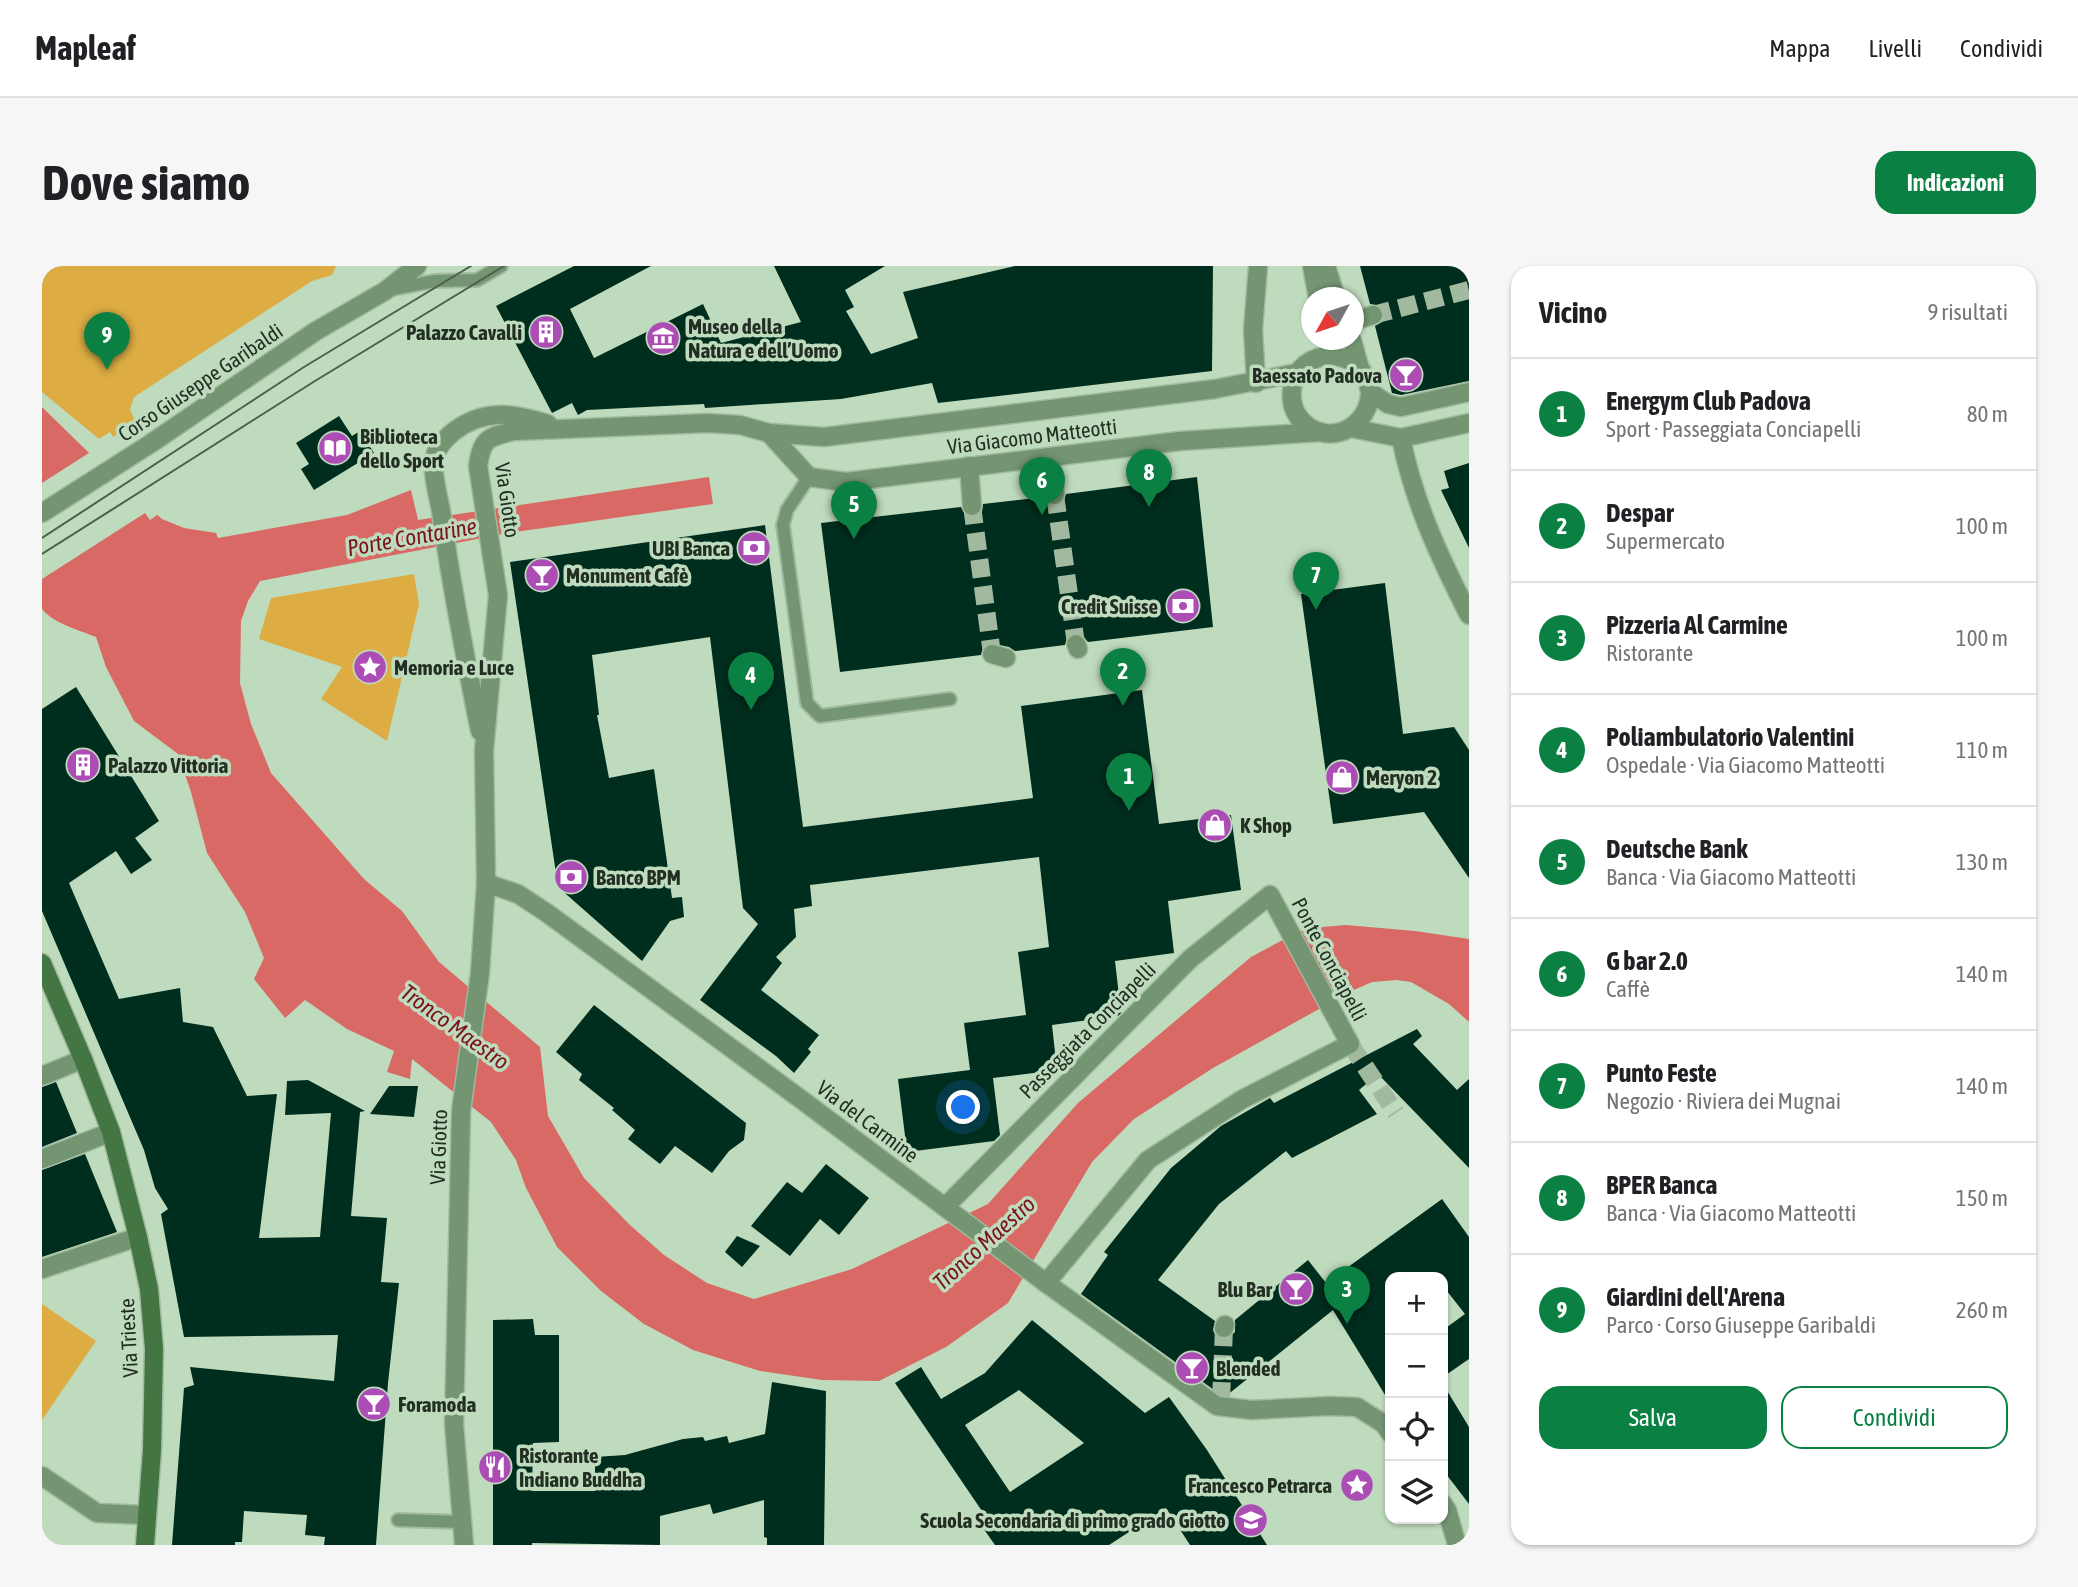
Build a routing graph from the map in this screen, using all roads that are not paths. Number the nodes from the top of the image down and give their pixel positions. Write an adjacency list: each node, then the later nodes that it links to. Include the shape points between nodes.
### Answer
1 (417, 266): 8 (street, Corso Giuseppe Garibaldi)
2 (501, 266): 8 (lane, Corso Giuseppe Garibaldi, via 477,280 435,281)
3 (1258, 266): 16 (street, via 1253,330)
4 (1312, 266): 6 (street)
5 (1326, 266): 7 (street)
6 (1324, 287)
7 (1328, 287)
8 (385, 291): 30 (street, Corso Giuseppe Garibaldi, via 316,331)
9 (1373, 315): 10 (street)
10 (1364, 318)
11 (1318, 350): 13 (street)
12 (1355, 350): 14 (street)
13 (1316, 358): 14 (street, via 1340,356); 15 (street)
14 (1360, 369): 17 (street)
15 (1297, 373): 16 (street, Via Giacomo Matteotti); 22 (street, via 1294,409 1305,424)
16 (1256, 383): 23 (street, Via Giacomo Matteotti, via 824,437)
17 (1370, 392): 18 (street, via 1401,407); 20 (street, via 1364,415)
18 (1469, 392)
19 (1469, 423): 24 (street, Via Giacomo Matteotti)
20 (1351, 428): 22 (street, Via Giacomo Matteotti); 24 (street, Via Giacomo Matteotti)
21 (562, 429): 23 (street, Via Giacomo Matteotti, via 708,423); 33 (street, Via Giotto, via 514,431 494,436 481,447 478,466 498,595); 33 (street, Via Giotto, via 534,420 484,415 448,436 436,453 447,558)
22 (1321, 432): 25 (street, Via Giacomo Matteotti, via 1180,441)
23 (769, 433): 27 (street)
24 (1401, 438): 31 (street, via 1409,478 1428,530)
25 (1050, 457): 26 (street, Via Giacomo Matteotti); 28 (street)
26 (969, 466): 27 (street, Via Giacomo Matteotti, via 846,482); 29 (street)
27 (809, 477): 32 (lane, via 787,510 783,525 807,703 820,716)
28 (1055, 495)
29 (972, 506)
30 (42, 513)
31 (1469, 615)
32 (950, 699)
33 (484, 751): 34 (street, Via Giotto)
34 (486, 883): 41 (street, Via del Carmine, via 518,894 547,913); 50 (street, Via Giotto, via 480,973 461,1111 454,1424)
35 (1270, 895): 41 (street, Passeggiata Conciapelli, via 1190,960); 44 (street, Ponte Conciapelli, via 1350,1044 1241,1100 1148,1160)
36 (42, 963): 37 (street, Via Trieste)
37 (83, 1059): 38 (street); 39 (street, Via Trieste)
38 (42, 1076)
39 (111, 1132): 40 (street); 42 (street, Via Trieste)
40 (42, 1159)
41 (951, 1212): 44 (street, Via del Carmine)
42 (138, 1237): 43 (street); 48 (street, Via Trieste, via 149,1289 154,1349)
43 (42, 1269)
44 (1041, 1279): 45 (street, Via del Carmine, via 1220,1403 1252,1410 1357,1407)
45 (1385, 1426)
46 (42, 1476): 48 (street, via 97,1513)
47 (1448, 1514): 53 (street)
48 (147, 1515): 51 (street, Via Trieste)
49 (398, 1520): 50 (lane)
50 (461, 1522): 52 (street, Via Giotto)
51 (145, 1545)
52 (464, 1545)
53 (1457, 1545)

